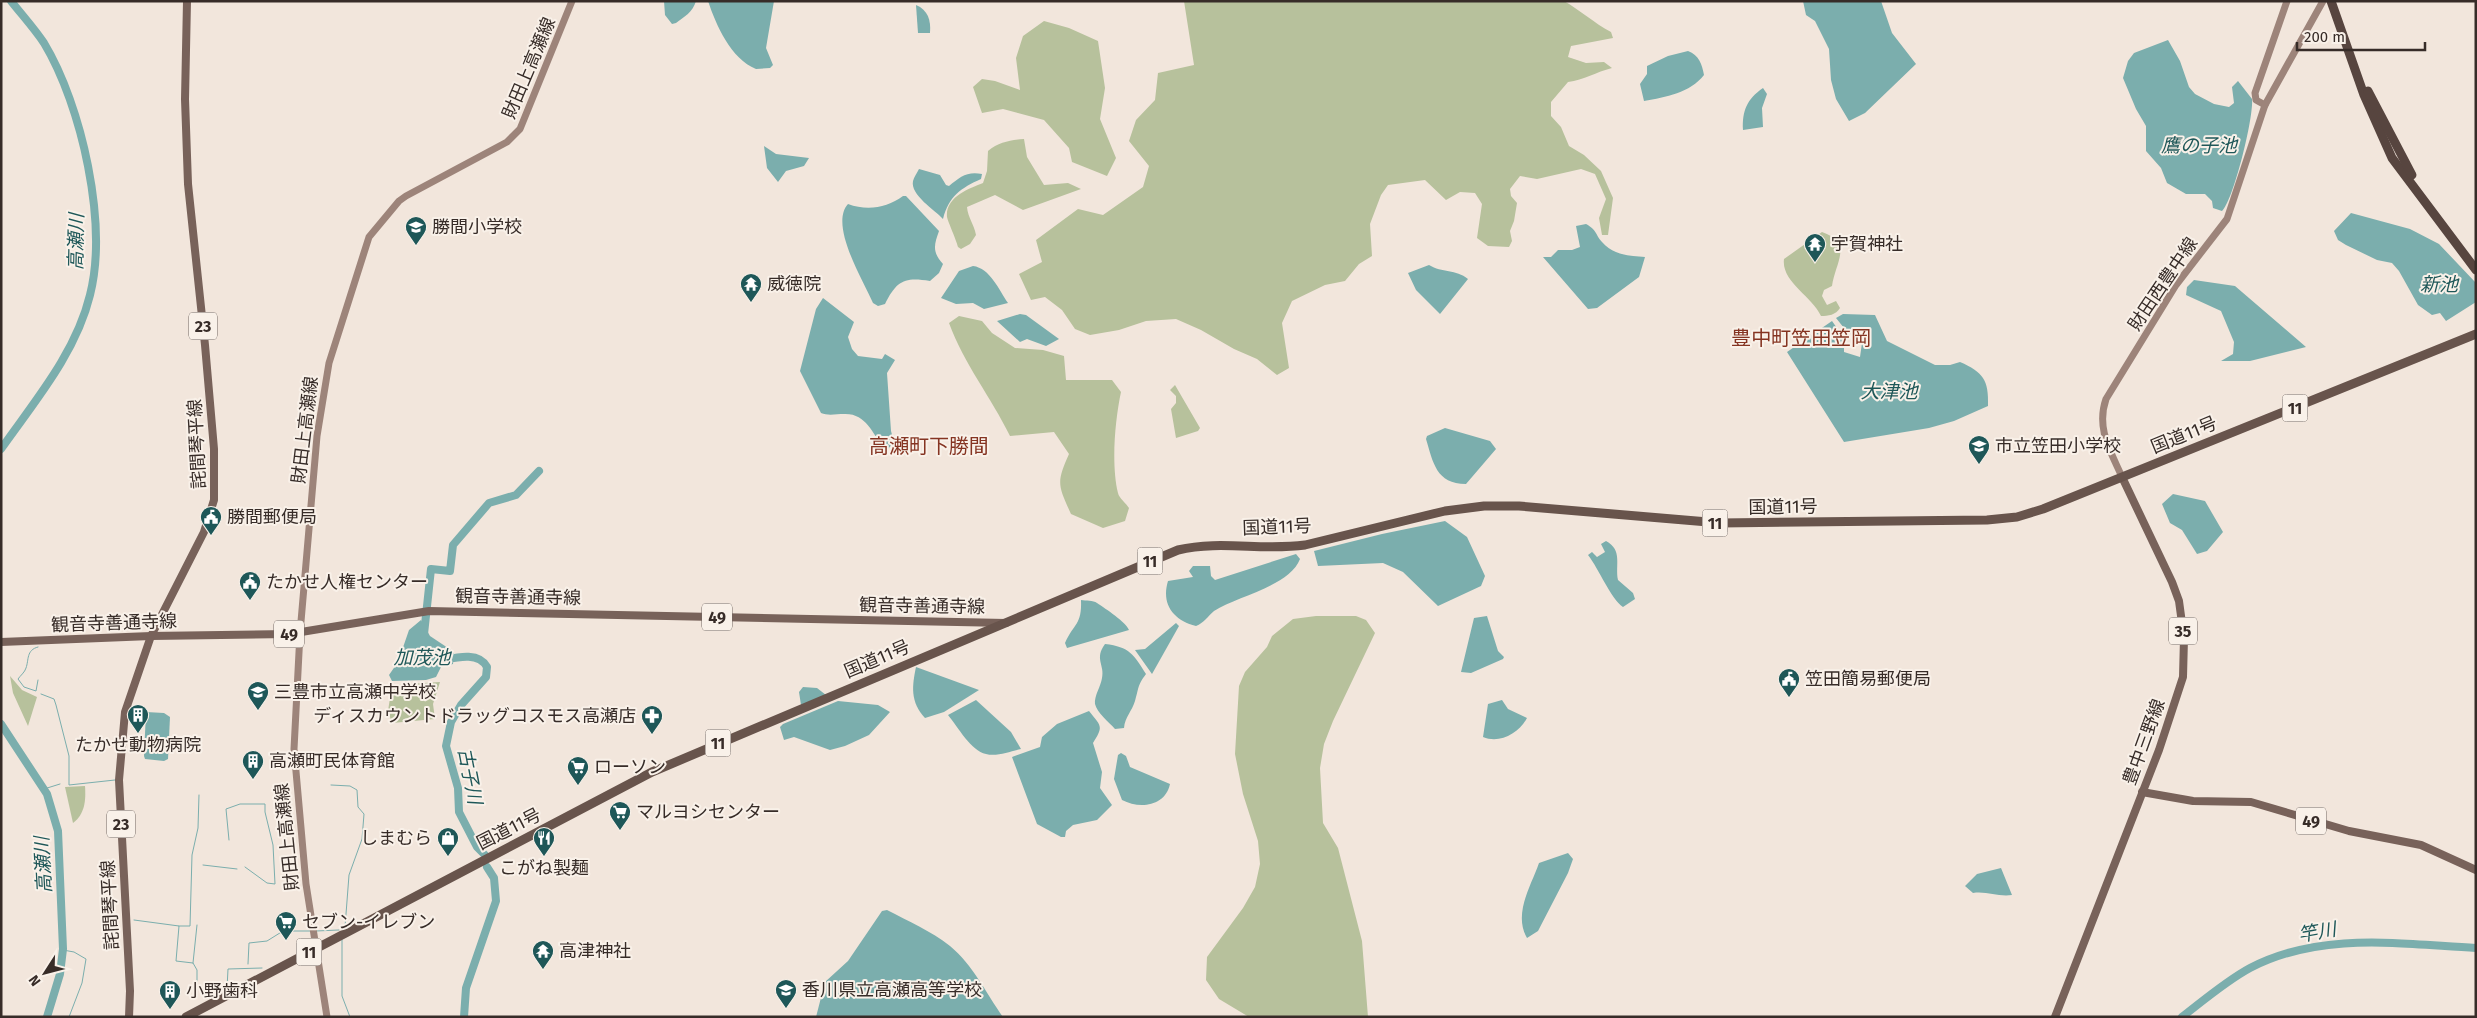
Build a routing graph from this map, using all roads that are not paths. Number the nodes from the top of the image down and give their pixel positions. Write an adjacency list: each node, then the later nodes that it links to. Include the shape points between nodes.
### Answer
1 (187, 1): 14 (main road, 詫間琴平線 / 23, via 185,99 188,184 206,355 215,469 214,500 204,532)
2 (572, 1): 13 (main road, 財田上高瀬線, via 520,129 507,142 399,201 369,237 323,390)
3 (2287, 1): 7 (main road, via 2255,93 2256,100)
4 (2322, 1): 7 (main road, 財田西豊中線)
5 (2331, 1): 9 (highway, via 2364,95 2392,158)
6 (2336, 1): 8 (highway, via 2368,92 2411,174)
7 (2265, 105): 11 (main road, 財田西豊中線, via 2227,219 2176,285 2106,399 2102,428)
8 (2476, 265)
9 (2476, 270)
10 (2476, 333): 11 (highway, 国道11号 / 11)
11 (2122, 477): 12 (highway, 国道11号 / 11, via 2043,510 1997,519 1729,524 1519,506 1466,508 1305,545 1210,544 1178,550); 16 (main road, 豊中三野線 / 35, via 2172,582 2179,601 2184,638 2183,677)
12 (1006, 623): 13 (main road, 観音寺善通寺線 / 49, via 427,611); 18 (highway, 国道11号 / 11, via 676,761)
13 (300, 633): 14 (main road, 観音寺善通寺線 / 49); 18 (main road, 財田上高瀬線, via 294,770)
14 (151, 636): 15 (main road, 観音寺善通寺線 / 49); 19 (main road, 詫間琴平線 / 23, via 125,712 120,764)
15 (1, 642)
16 (2142, 792): 17 (main road, 49, via 2193,801 2251,802 2349,831 2421,845); 22 (main road, 豊中三野線 / 35)
17 (2476, 870)
18 (316, 949): 20 (highway, 国道11号 / 11); 21 (main road, 財田上高瀬線)
19 (129, 1017)
20 (186, 1017)
21 (327, 1017)
22 (2055, 1017)

